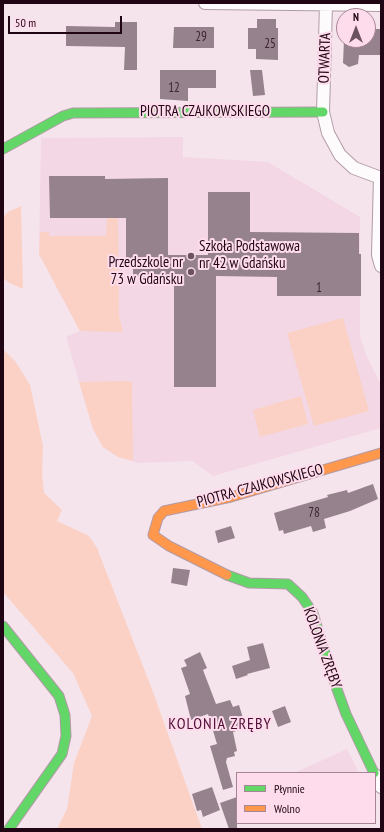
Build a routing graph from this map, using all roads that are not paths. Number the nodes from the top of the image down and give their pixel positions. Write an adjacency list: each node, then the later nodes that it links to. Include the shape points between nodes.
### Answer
1 (205, 3): 2 (street)
2 (326, 4): 3 (street); 4 (street, OTWARTA)
3 (381, 5)
4 (323, 112): 5 (street, PIOTRA CZAJKOWSKIEGO, via 73,113); 6 (street, via 331,140 340,155 354,168)
5 (3, 149)
6 (380, 177): 7 (street, via 378,254)
7 (381, 266)
8 (381, 453): 9 (street, PIOTRA CZAJKOWSKIEGO, via 231,497 171,509 158,518)
9 (153, 535): 11 (street, KOLONIA ZRĘBY, via 169,546 229,576 250,583 288,584 302,597 313,613 346,714)
10 (3, 626): 14 (street, via 59,696 65,715 66,736 62,754)
11 (374, 772)
12 (376, 776): 13 (street, KOLONIA ZRĘBY)
13 (381, 787)
14 (9, 829)

